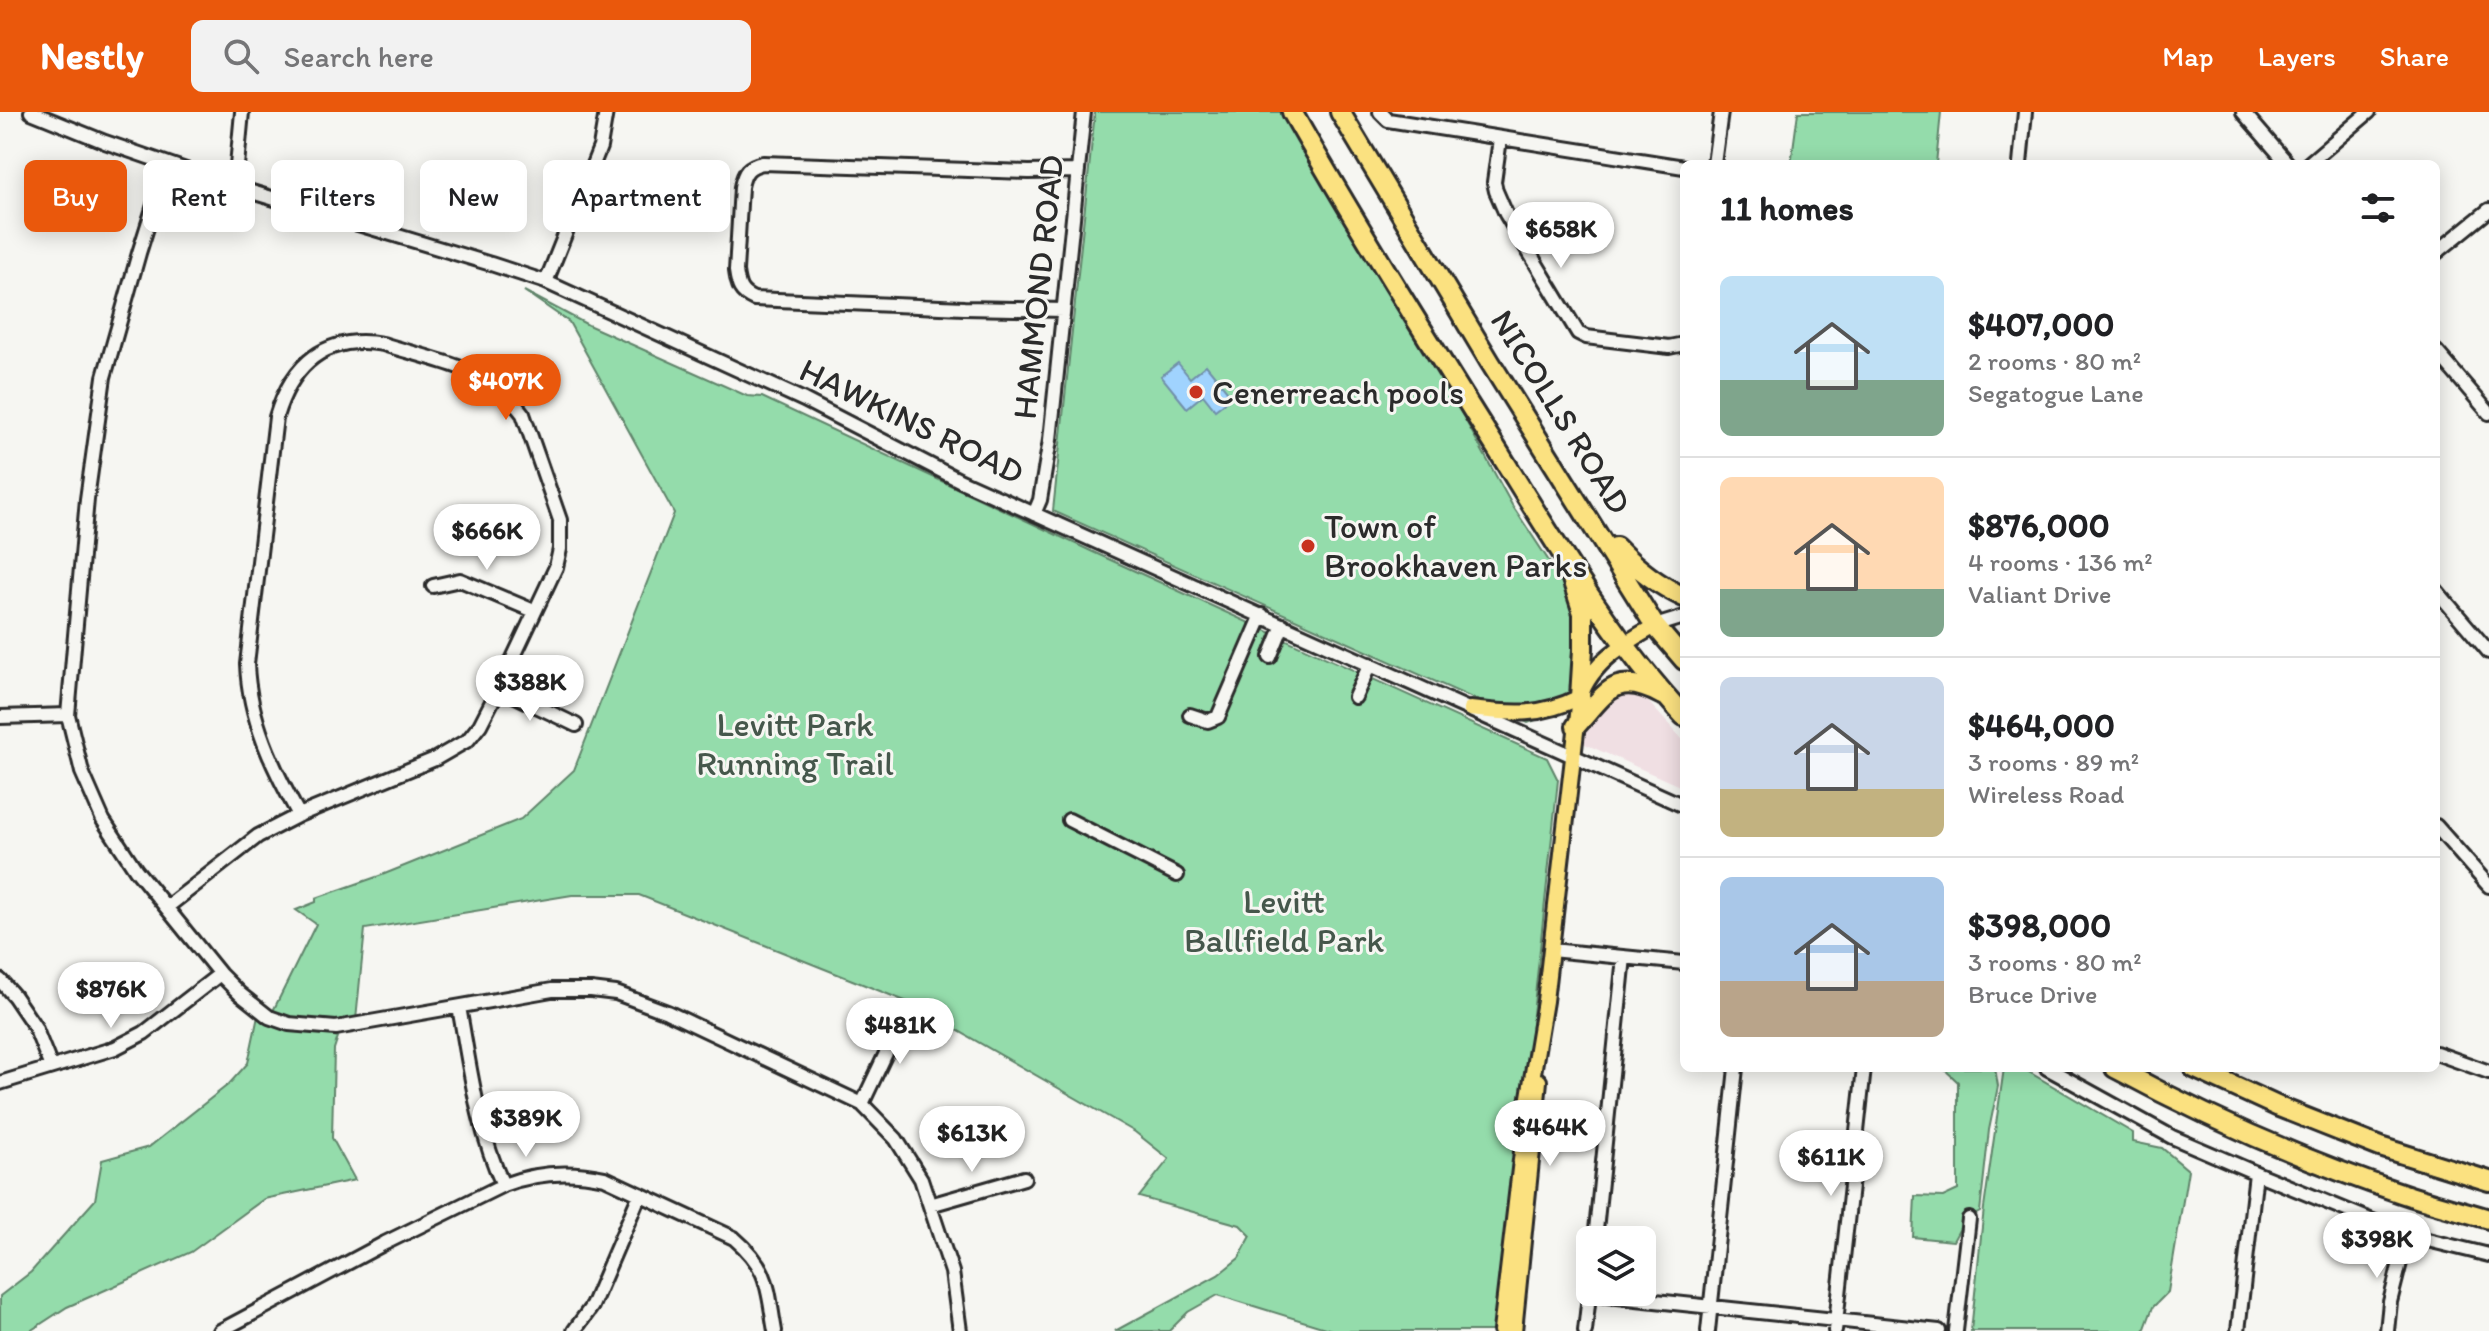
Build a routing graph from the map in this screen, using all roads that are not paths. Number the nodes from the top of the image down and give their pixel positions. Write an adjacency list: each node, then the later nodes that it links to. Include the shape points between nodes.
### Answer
1 (31, 112): 13 (street, HAWKINS ROAD)
2 (242, 112): 14 (street)
3 (606, 112): 25 (street, via 600,147)
4 (1084, 112): 20 (street, HAMMOND ROAD)
5 (1292, 112): 32 (highway)
6 (1340, 112): 31 (highway, NICOLLS ROAD)
7 (1380, 112): 12 (street, via 1388,120)
8 (1721, 112): 15 (street)
9 (2025, 112): 16 (street)
10 (2243, 112): 17 (street)
11 (2369, 112): 18 (street)
12 (1500, 139): 19 (street); 27 (street, via 1496,191 1578,333)
13 (156, 160)
14 (238, 160)
15 (1715, 160)
16 (2020, 160)
17 (2285, 160)
18 (2313, 160)
19 (1680, 166)
20 (1078, 171): 26 (street, HAMMOND ROAD); 26 (street, via 763,163 744,173 741,187 736,271 743,294 754,299)
21 (255, 193): 25 (street, HAWKINS ROAD)
22 (2489, 210): 24 (street)
23 (146, 232): 52 (street, via 104,377)
24 (2440, 250)
25 (546, 282): 30 (street, HAWKINS ROAD, via 804,400)
26 (1063, 310): 30 (street, HAMMOND ROAD, via 1050,440)
27 (1680, 345)
28 (2440, 355): 29 (street)
29 (2487, 407)
30 (1034, 514): 37 (street, HAWKINS ROAD)
31 (1595, 526): 34 (highway, via 1630,562); 40 (highway, NICOLLS ROAD)
32 (1567, 561): 41 (highway); 48 (highway, via 1583,613)
33 (433, 586): 36 (street, via 460,580)
34 (1680, 595)
35 (2440, 595): 42 (street)
36 (534, 611): 46 (street); 59 (street, via 556,567 560,520 523,414 511,399 481,377 371,342 332,347 305,363 276,417 247,664 255,718)
37 (1262, 615): 39 (street, HAWKINS ROAD); 53 (street, via 1218,717 1208,721)
38 (1680, 618): 40 (street)
39 (1283, 625): 44 (street); 45 (street, HAWKINS ROAD)
40 (1655, 626): 41 (main road); 43 (highway, NICOLLS ROAD)
41 (1623, 644): 48 (main road, via 1589,678); 49 (highway)
42 (2489, 652)
43 (1680, 655)
44 (1270, 657)
45 (1370, 664): 47 (street); 50 (street, HAWKINS ROAD)
46 (499, 688): 55 (street); 59 (street, via 480,725 452,751)
47 (1355, 697)
48 (1580, 697): 50 (main road, via 1529,713); 56 (main road)
49 (1667, 699): 51 (highway); 56 (highway, via 1645,686 1618,685)
50 (1470, 709): 57 (street, HAWKINS ROAD)
51 (1680, 712)
52 (68, 715): 54 (street); 64 (street, via 82,772 103,820)
53 (1190, 715)
54 (0, 717)
55 (576, 725)
56 (1576, 726): 57 (main road)
57 (1572, 754): 58 (street, HAWKINS ROAD); 65 (main road)
58 (1680, 804)
59 (299, 815): 64 (street, via 258,836)
60 (1069, 820): 62 (street)
61 (2440, 831): 63 (street)
62 (1177, 875)
63 (2489, 886)
64 (167, 907): 68 (street)
65 (1551, 950): 66 (street); 70 (main road)
66 (1624, 957): 67 (street); 91 (street)
67 (1680, 963)
68 (220, 974): 71 (street, via 269,1017 302,1026 336,1028); 74 (street, via 144,1033 100,1054)
69 (0, 980): 74 (street, via 35,1027)
70 (1545, 1001): 102 (main road); 103 (main road)
71 (459, 1007): 82 (street, via 552,990 616,993); 86 (street, via 480,1118)
72 (905, 1013): 82 (street)
73 (2440, 1054): 80 (street)
74 (51, 1067): 81 (street)
75 (1736, 1072): 96 (street)
76 (1864, 1072): 97 (street)
77 (2054, 1072): 83 (street, via 2172,1137)
78 (2122, 1072): 90 (highway, via 2266,1141 2401,1193)
79 (2203, 1072): 85 (highway, via 2380,1147)
80 (2489, 1072)
81 (0, 1083)
82 (862, 1104): 88 (street, via 904,1151)
83 (2256, 1173): 92 (street); 108 (street)
84 (1024, 1178): 88 (street)
85 (2489, 1181)
86 (503, 1185): 87 (street, via 536,1175 583,1173); 98 (street)
87 (640, 1194): 99 (street, via 592,1306); 100 (street, via 734,1238 750,1251 763,1270)
88 (930, 1205): 101 (street, via 952,1272)
89 (1969, 1219): 107 (street)
90 (2489, 1219)
91 (1596, 1226)
92 (2407, 1235): 93 (street); 109 (street)
93 (2489, 1255)
94 (1656, 1299): 96 (street)
95 (1588, 1306): 104 (street)
96 (1711, 1307): 97 (street); 105 (street)
97 (1835, 1326): 106 (street)
98 (220, 1331)
99 (574, 1331)
100 (775, 1331)
101 (960, 1331)
102 (1501, 1331)
103 (1514, 1331)
104 (1585, 1331)
105 (1708, 1331)
106 (1939, 1331)
107 (1956, 1331)
108 (2238, 1331)
109 (2387, 1331)

